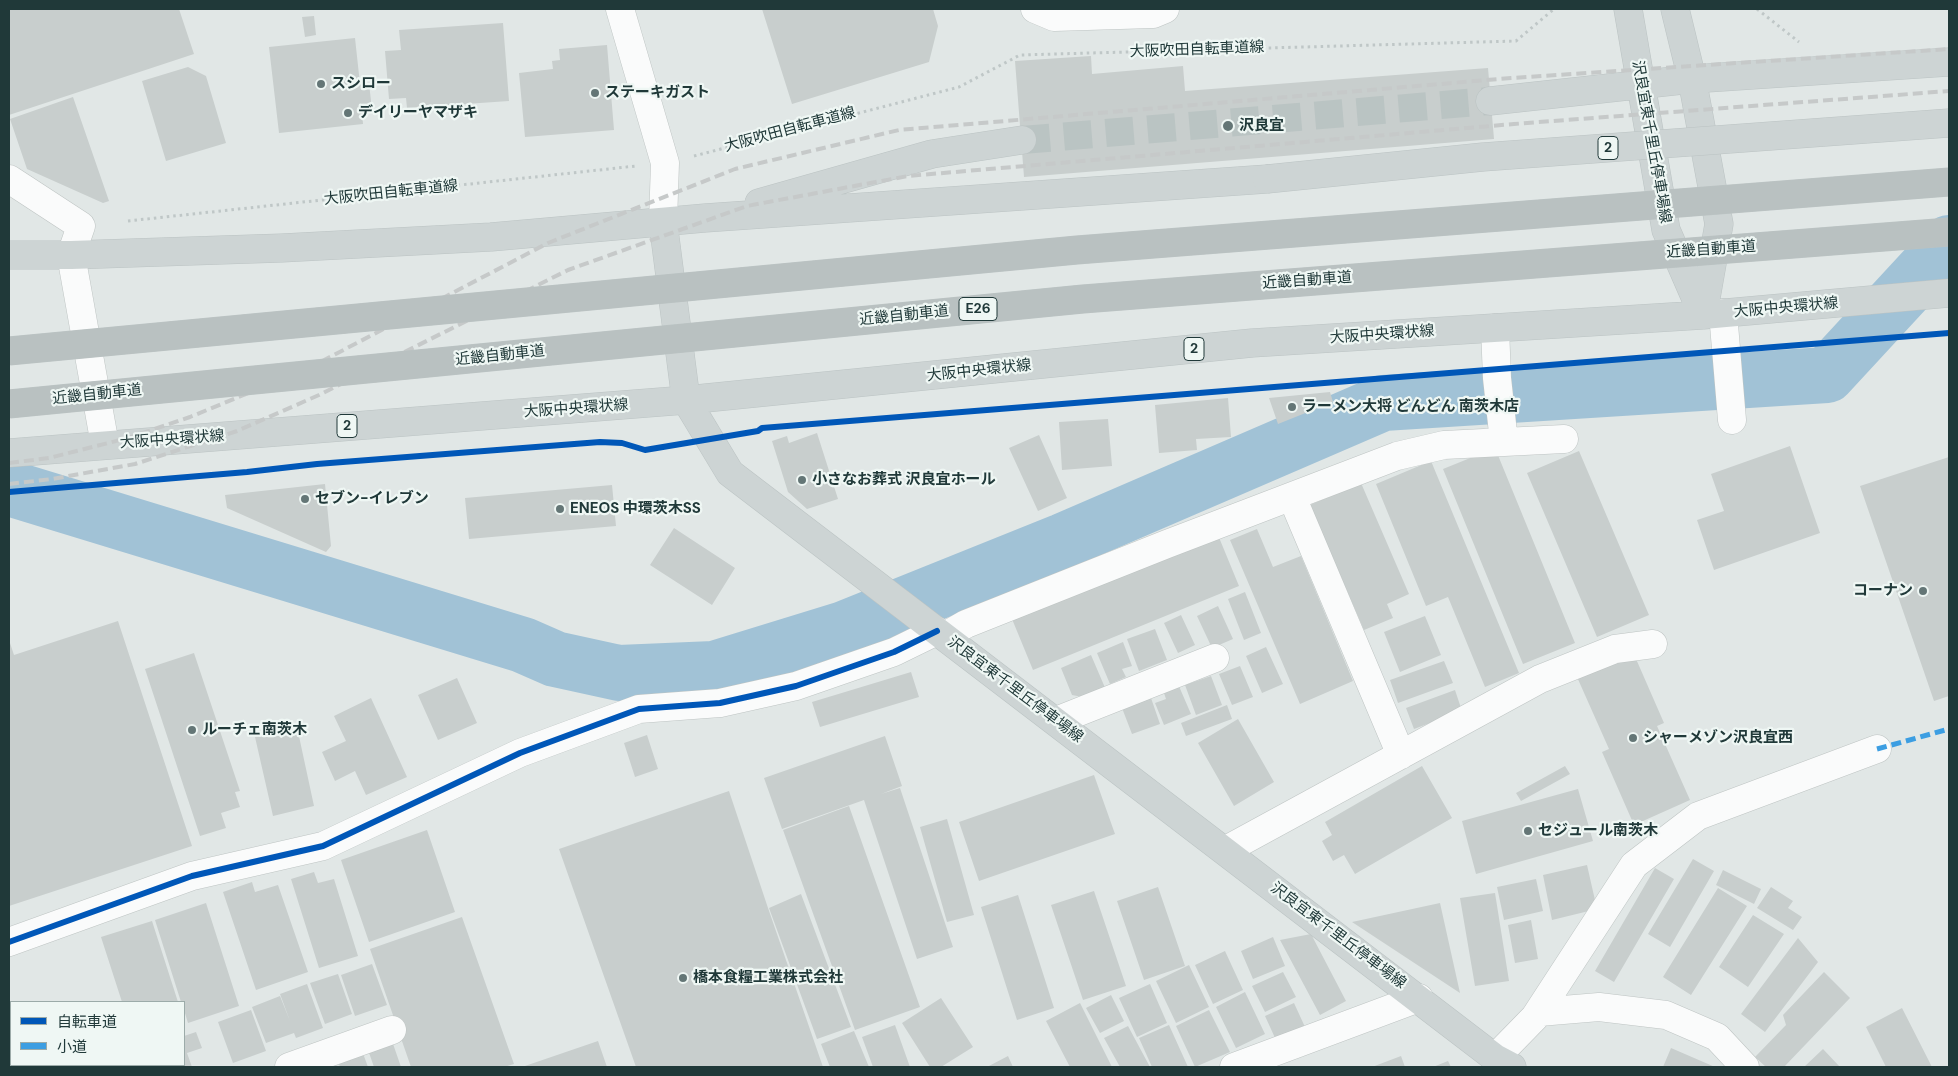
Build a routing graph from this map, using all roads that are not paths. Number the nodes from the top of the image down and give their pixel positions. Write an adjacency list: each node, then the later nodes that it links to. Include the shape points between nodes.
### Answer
1 (620, 9): 15 (street, via 665,163)
2 (1035, 9): 3 (street, via 1054,18 1153,14)
3 (1165, 9)
4 (1628, 9): 8 (main road, 沢良宜東千里丘停車場線)
5 (1675, 9): 7 (main road)
6 (1949, 62): 7 (main road)
7 (1692, 79): 8 (main road); 20 (main road, via 1719,224)
8 (1641, 84): 9 (main road); 20 (main road, 沢良宜東千里丘停車場線, via 1666,230)
9 (1490, 101)
10 (1949, 123): 14 (main road, 2, bridge, via 1483,157 1267,179)
11 (1022, 140): 14 (main road, 2, via 932,154)
12 (9, 179): 18 (street, via 81,226)
13 (1949, 182): 22 (highway, bridge, via 1087,249)
14 (705, 218): 15 (main road, 2)
15 (663, 222): 18 (main road, 2, via 471,238); 23 (main road, 沢良宜東千里丘停車場線)
16 (1949, 232): 24 (highway, 近畿自動車道 / E26, bridge, via 1083,298)
17 (9, 255): 18 (main road, 2)
18 (70, 255): 28 (street)
19 (1949, 293): 20 (main road, 大阪中央環状線 / 2)
20 (1713, 314): 21 (main road, 大阪中央環状線 / 2); 25 (street, via 1726,354)
21 (1495, 328): 23 (main road, 大阪中央環状線 / 2, via 1252,343); 26 (street)
22 (9, 351)
23 (686, 400): 28 (main road, 大阪中央環状線 / 2); 31 (main road, 沢良宜東千里丘停車場線, via 730,474)
24 (9, 404)
25 (1731, 414)
26 (1503, 435): 27 (street); 30 (street, via 1398,456)
27 (1564, 439)
28 (105, 445): 29 (main road, 大阪中央環状線 / 2)
29 (9, 453)
30 (1292, 496): 31 (street, via 966,624); 36 (street)
31 (936, 629): 34 (main road, 沢良宜東千里丘停車場線); 38 (street, via 894,652 796,686 720,703 639,709 520,753 323,846 192,876)
32 (1652, 644): 36 (street, via 1615,649 1540,679)
33 (1215, 658): 34 (street)
34 (1056, 722): 37 (main road, 沢良宜東千里丘停車場線)
35 (1877, 749): 40 (street, via 1698,816 1634,865)
36 (1400, 755): 37 (street)
37 (1226, 850): 39 (main road, 沢良宜東千里丘停車場線)
38 (9, 942)
39 (1419, 998): 42 (main road, 沢良宜東千里丘停車場線); 43 (street)
40 (1539, 1012): 42 (street); 45 (street, via 1598,1007 1666,1015 1717,1037)
41 (392, 1030): 44 (street)
42 (1502, 1064)
43 (1241, 1066)
44 (289, 1067)
45 (1745, 1067)

